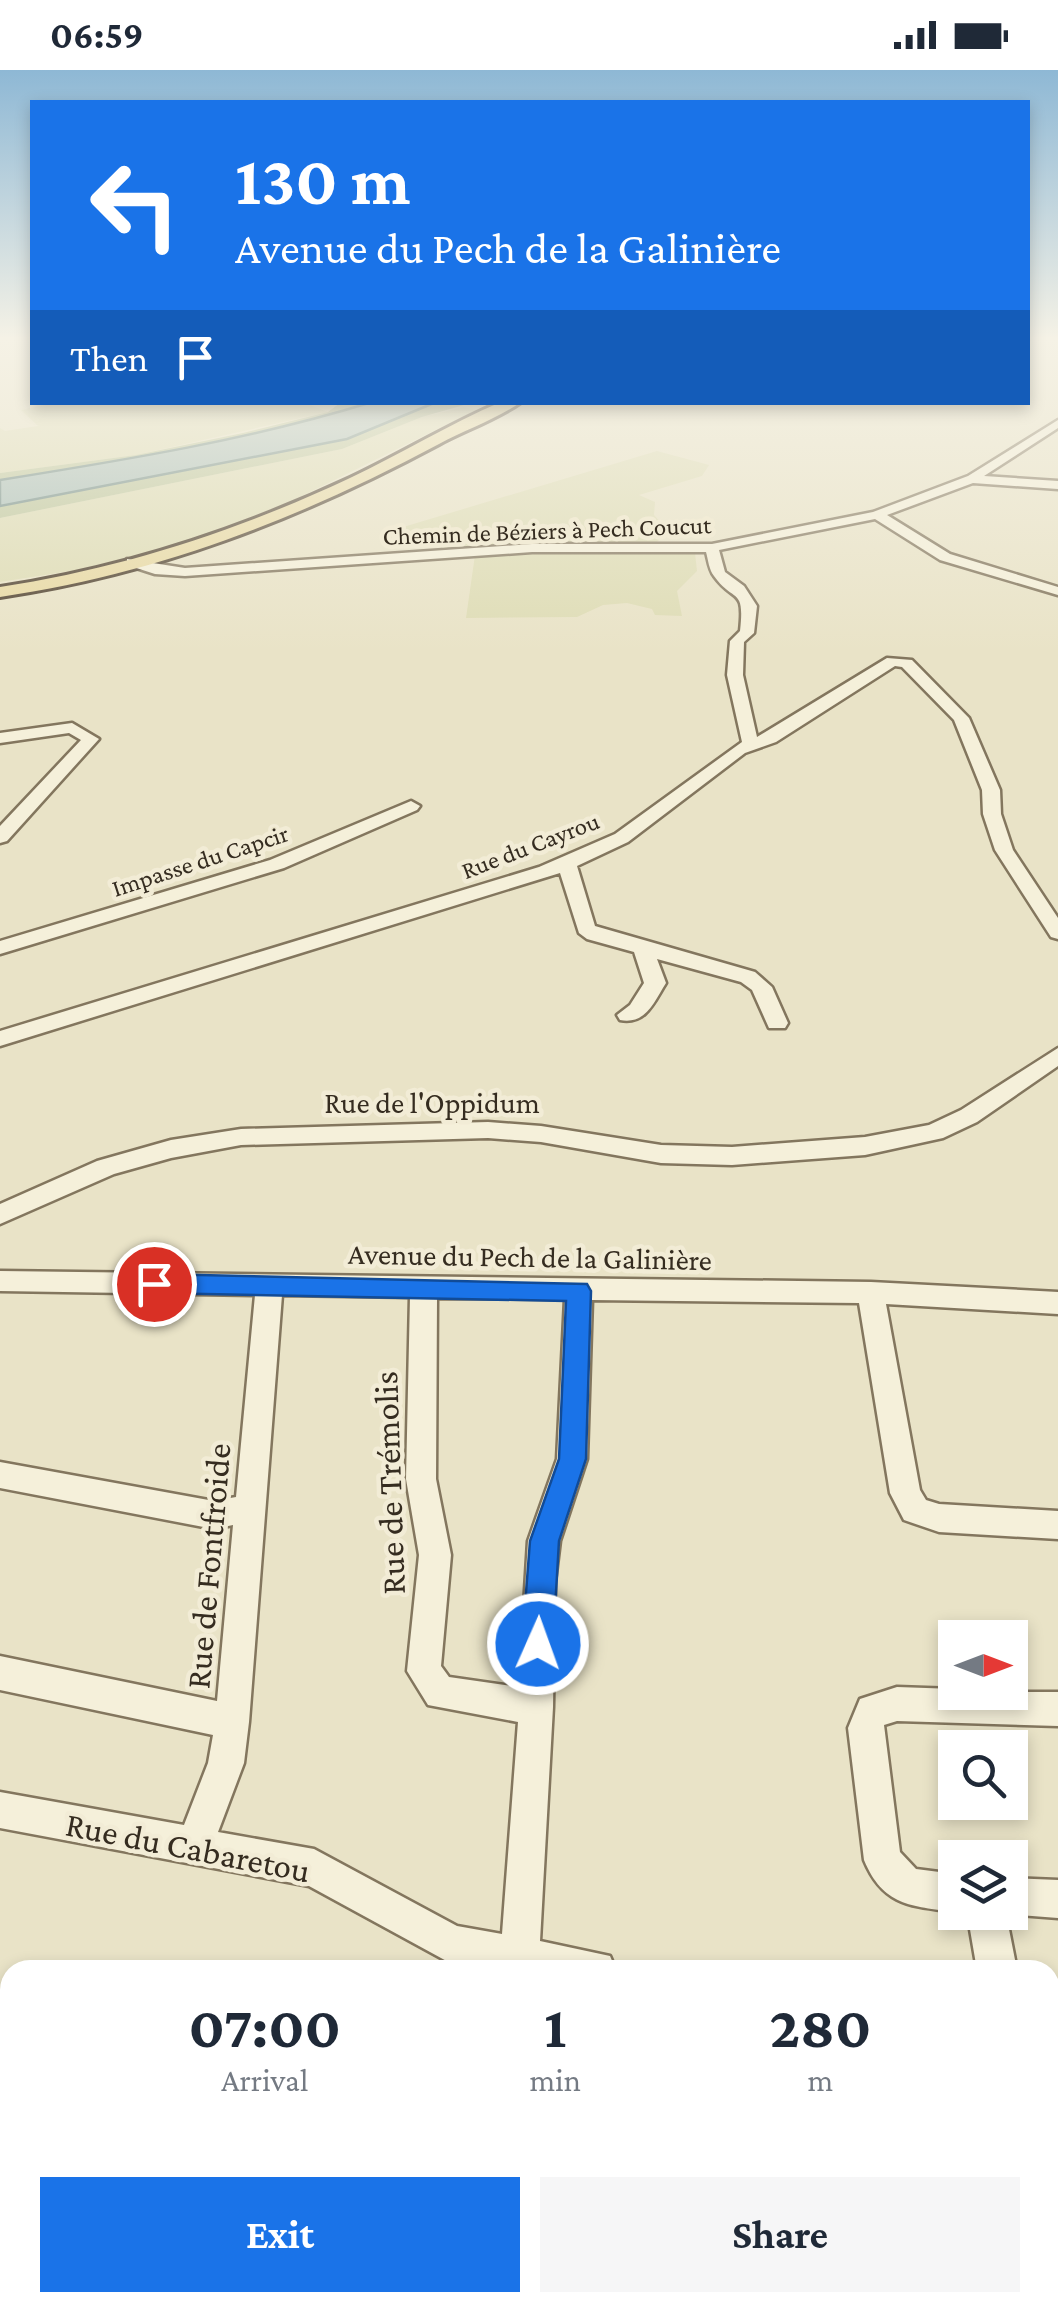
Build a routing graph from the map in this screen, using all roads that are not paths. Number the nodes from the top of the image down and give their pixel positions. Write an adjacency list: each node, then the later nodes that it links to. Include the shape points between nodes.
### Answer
1 (430, 444): 7 (main road, via 210,545)
2 (1026, 444): 3 (street, Chemin de Béziers à Pech Coucut)
3 (972, 479): 4 (street); 5 (street, Chemin de Béziers à Pech Coucut)
4 (1058, 485)
5 (876, 515): 6 (street, Chemin de Béziers à Pech Coucut); 8 (street, via 945,557)
6 (712, 548): 7 (street, Chemin de Béziers à Pech Coucut, via 532,548 184,572); 11 (street, via 719,574 750,606 747,633 737,641 735,675)
7 (138, 564): 9 (main road)
8 (1058, 591)
9 (0, 592)
10 (0, 738): 13 (street, via 72,728 91,739)
11 (752, 745): 14 (street, Rue du Cayrou, via 633,832); 15 (street, Rue du Cayrou, via 878,666 907,663 961,718 991,790 1004,850)
12 (411, 806): 16 (street, Impasse du Capcir, via 276,864)
13 (0, 836)
14 (566, 862): 17 (street, via 586,929); 20 (street, Rue du Cayrou)
15 (1058, 934)
16 (0, 948)
17 (644, 951): 18 (street, via 655,983); 19 (street, via 748,978 761,986)
18 (628, 1015)
19 (776, 1022)
20 (0, 1039)
21 (1058, 1055): 22 (street, Rue de l'Oppidum, via 969,1116 935,1132 865,1146 732,1156 660,1154 488,1130 241,1137 106,1167)
22 (0, 1215)
23 (0, 1281): 24 (street, Avenue du Pech de la Galinière)
24 (269, 1286): 25 (street, Avenue du Pech de la Galinière); 30 (street, Rue de Fontfroide)
25 (424, 1288): 26 (street, Avenue du Pech de la Galinière); 33 (street, Rue de Trémolis, via 420,1479 435,1555 424,1671 440,1693)
26 (579, 1291): 27 (street, Avenue du Pech de la Galinière); 33 (street, via 572,1459 544,1541)
27 (872, 1293): 28 (street, Avenue du Pech de la Galinière); 31 (street, via 905,1493 915,1510 939,1518)
28 (1058, 1303)
29 (0, 1476): 30 (street, via 214,1515)
30 (252, 1508): 35 (street, Rue de Fontfroide)
31 (1058, 1524)
32 (0, 1673): 35 (street)
33 (536, 1707): 42 (street)
34 (1058, 1709): 38 (street, via 897,1704 872,1711 865,1728 883,1860 907,1887)
35 (232, 1722): 37 (street, Rue de Fontfroide, via 226,1763)
36 (0, 1810): 37 (street, Rue du Cabaretou)
37 (194, 1847): 42 (street, Rue du Cabaretou, via 314,1868 452,1945)
38 (938, 1891)
39 (1028, 1897): 40 (street)
40 (1058, 1899)
41 (989, 1930): 44 (street)
42 (520, 1956): 43 (street, Rue du Cabaretou)
43 (542, 1960)
44 (995, 1960)

